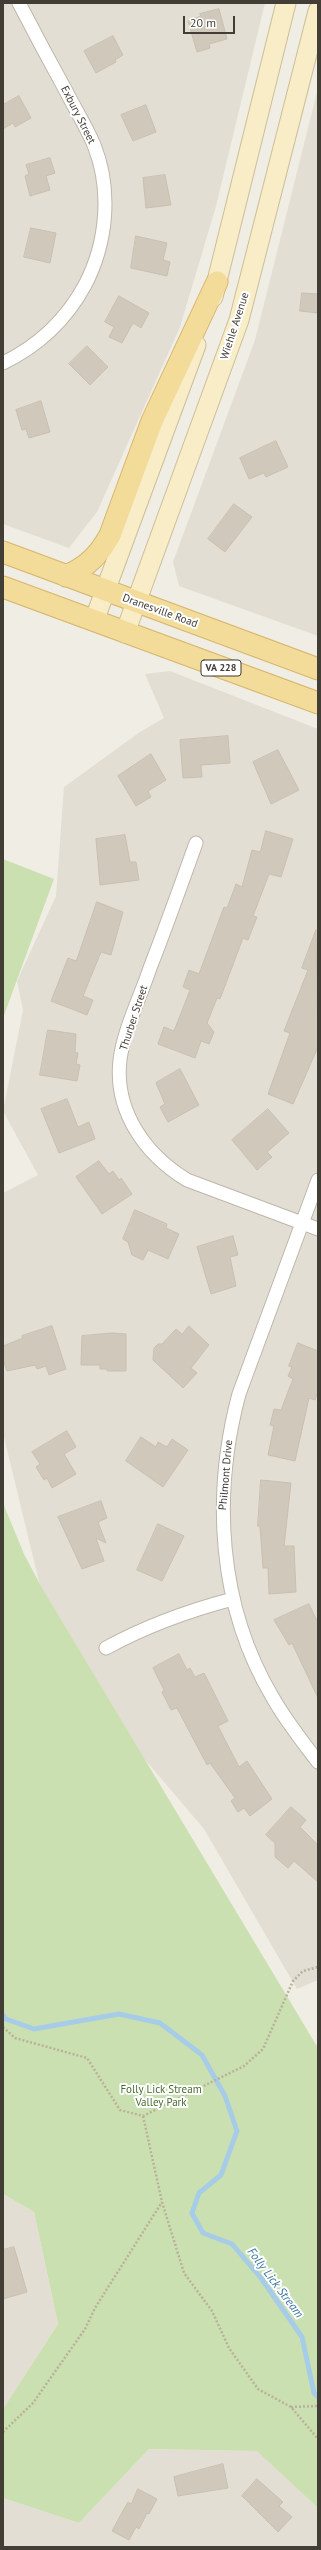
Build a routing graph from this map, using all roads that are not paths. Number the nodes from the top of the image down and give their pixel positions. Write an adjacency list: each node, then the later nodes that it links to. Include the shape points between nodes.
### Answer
1 (19, 3): 5 (street, Exbury Street, via 94,147 102,175 104,224 93,270 78,298 60,322 41,341)
2 (286, 3): 4 (main road)
3 (318, 12): 10 (main road, Wiehle Avenue, via 239,320)
4 (217, 282): 7 (main road, via 152,421 110,535 102,550 92,560 82,569); 9 (main road, via 181,389)
5 (3, 363)
6 (3, 552): 7 (main road, Dranesville Road)
7 (66, 576): 9 (main road, Dranesville Road)
8 (3, 587): 11 (main road, VA 228)
9 (106, 591): 10 (main road, Dranesville Road); 11 (main road)
10 (136, 602): 12 (main road, Wiehle Avenue); 13 (main road, Dranesville Road)
11 (94, 621): 12 (main road, VA 228)
12 (125, 632): 14 (main road, VA 228)
13 (318, 669)
14 (318, 703)
15 (196, 843): 17 (street, Thurber Street, via 125,1038 119,1075 122,1098 141,1140 167,1168 187,1180)
16 (318, 1180): 17 (street, Philmont Drive)
17 (302, 1223): 18 (street, Thurber Street); 19 (street, Philmont Drive, via 230,1425 222,1511 224,1555)
18 (318, 1229)
19 (233, 1599): 20 (street, via 183,1612 141,1629); 21 (street, Philmont Drive, via 255,1663 272,1697 292,1729)
20 (106, 1648)
21 (318, 1762)

